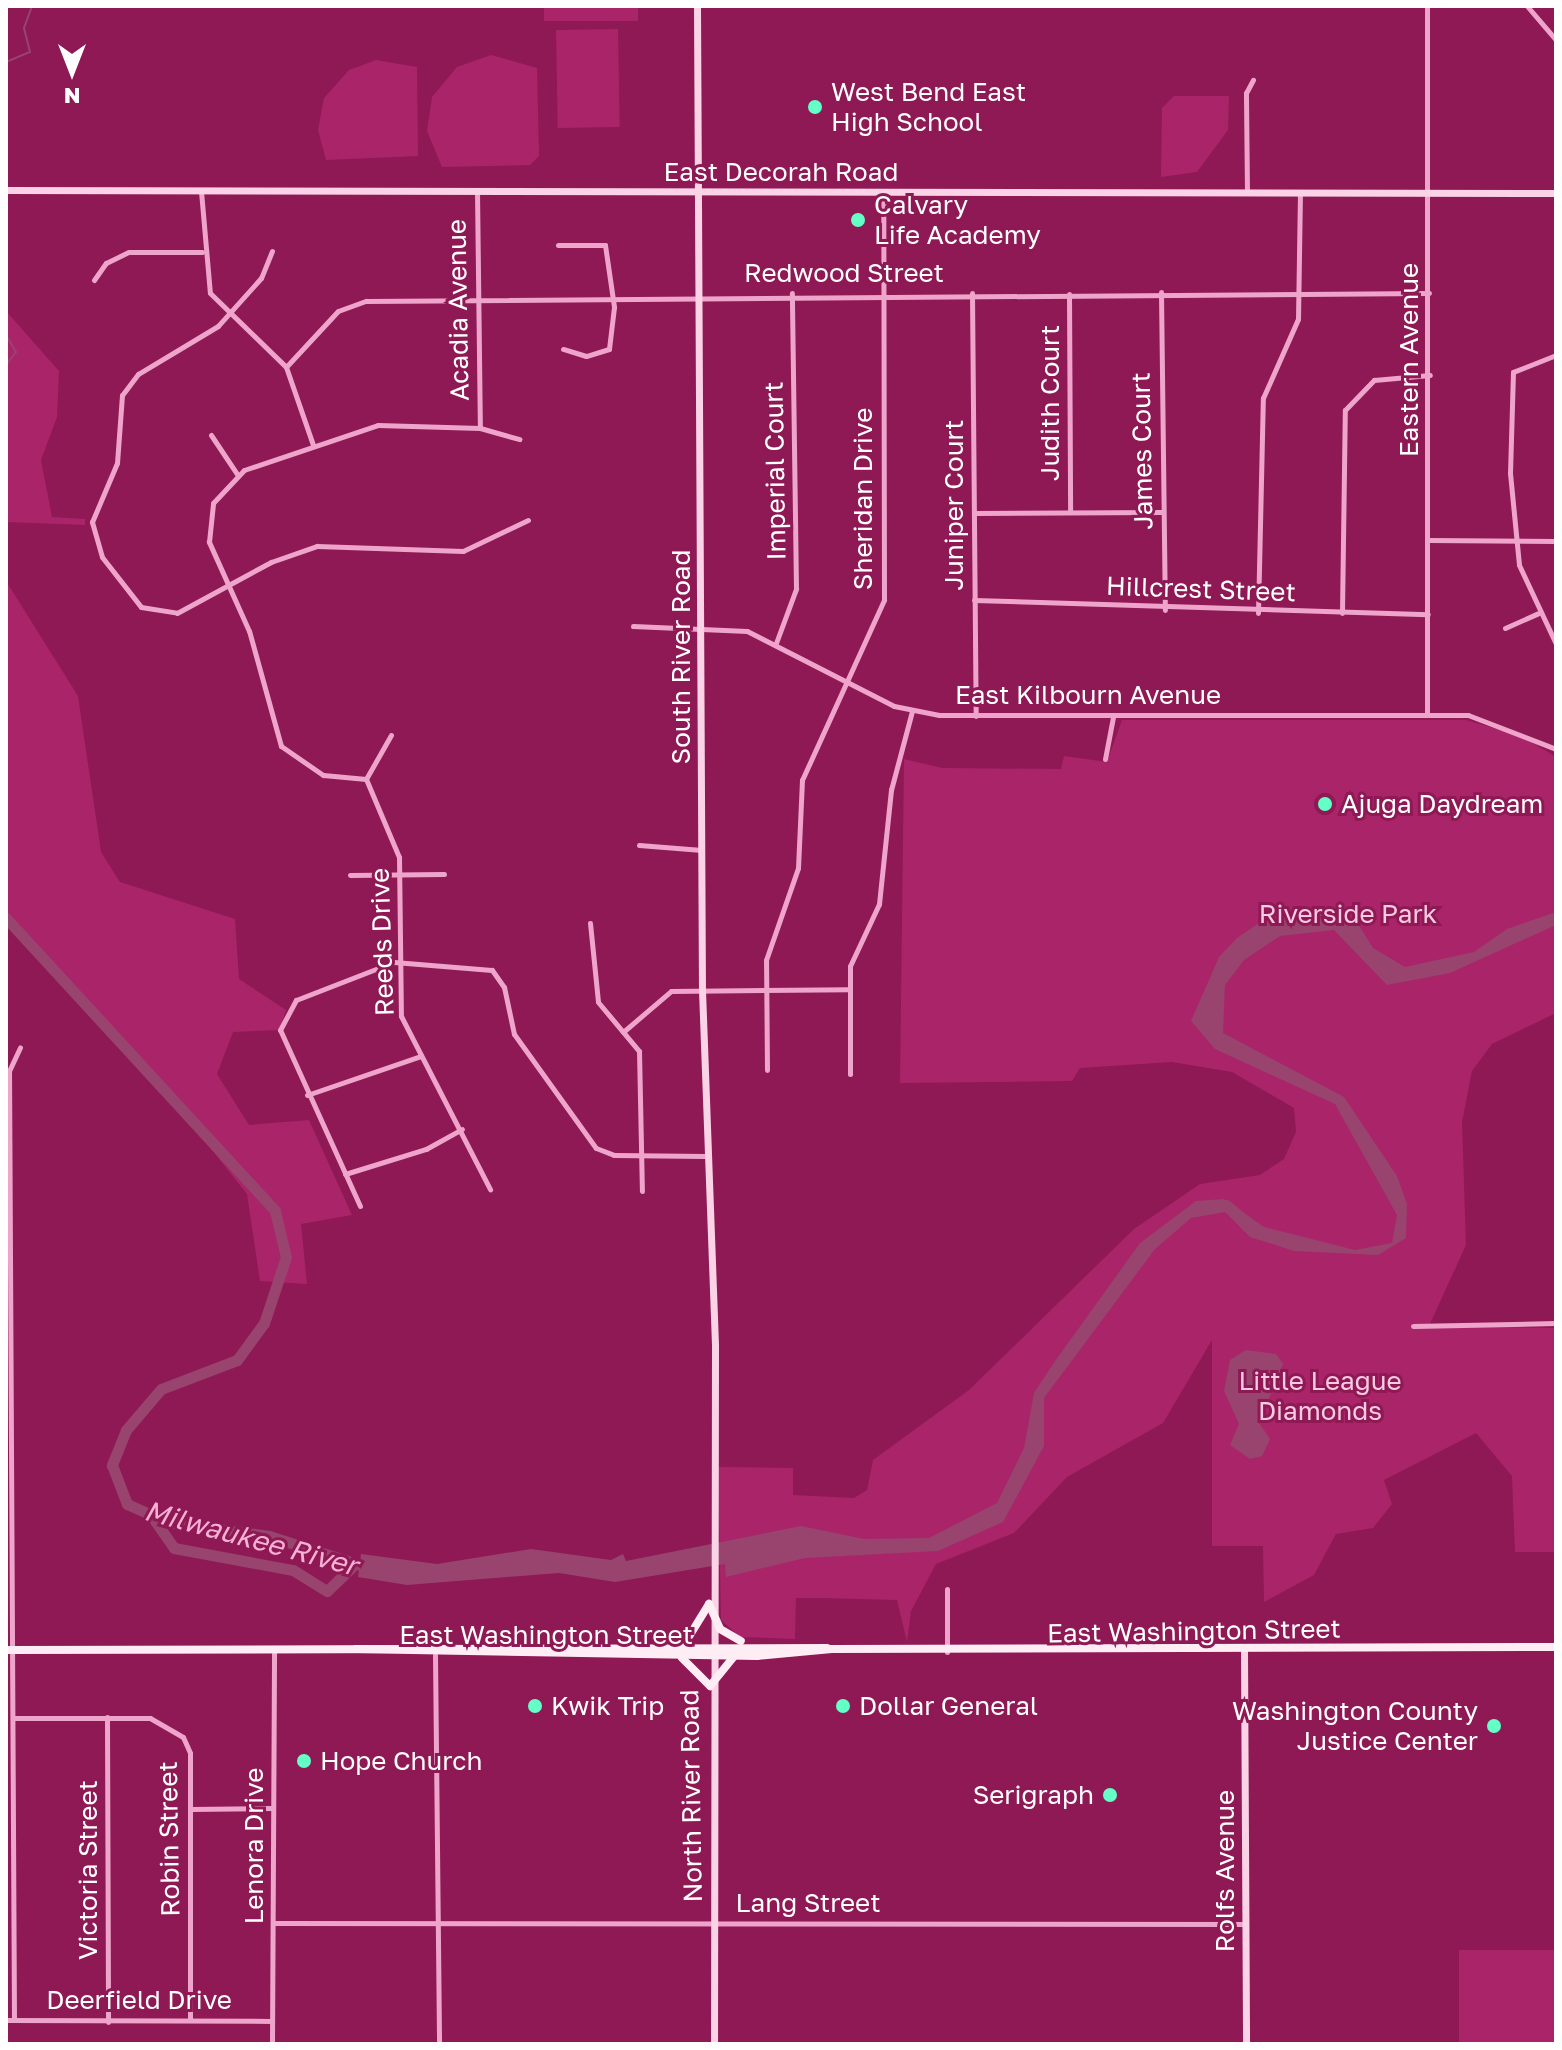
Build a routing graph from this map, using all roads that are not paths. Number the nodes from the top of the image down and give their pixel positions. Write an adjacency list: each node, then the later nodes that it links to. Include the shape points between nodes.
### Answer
1 (697, 6): 9 (street, South River Road)
2 (1427, 6): 13 (street, Eastern Avenue)
3 (1527, 6): 4 (street)
4 (1556, 40)
5 (1253, 80): 11 (street, via 1246,93)
6 (6, 190): 7 (street, East Decorah Road)
7 (201, 191): 8 (street, East Decorah Road); 17 (street)
8 (477, 191): 9 (street, East Decorah Road); 28 (street, Acadia Avenue)
9 (698, 192): 10 (street, East Decorah Road); 26 (street, South River Road)
10 (883, 192): 11 (street, East Decorah Road); 23 (street, Sheridan Drive)
11 (1247, 192): 12 (street, East Decorah Road)
12 (1300, 193): 13 (street, East Decorah Road); 25 (street)
13 (1428, 193): 14 (street, East Decorah Road); 22 (street, Eastern Avenue)
14 (1556, 193)
15 (558, 245): 27 (street, via 605,245)
16 (272, 251): 29 (street, via 261,278)
17 (202, 252): 18 (street, via 129,252 106,263); 29 (street, via 210,293)
18 (94, 280)
19 (1161, 292): 24 (street, Redwood Street); 25 (street, Redwood Street); 42 (street, James Court)
20 (792, 293): 23 (street, Redwood Street); 26 (street, Redwood Street); 58 (street, Imperial Court, via 796,589)
21 (972, 293): 23 (street, Redwood Street); 24 (street, Redwood Street); 43 (street, Juniper Court)
22 (1429, 293): 25 (street, Redwood Street); 35 (street, Eastern Avenue)
23 (883, 294): 60 (street, Sheridan Drive, via 884,600)
24 (1069, 294): 41 (street, Judith Court)
25 (1300, 294): 51 (street, via 1298,319 1263,398)
26 (700, 295): 27 (street, Redwood Street); 55 (street, South River Road)
27 (613, 298): 28 (street, Redwood Street); 32 (street, via 609,349 586,356)
28 (476, 302): 34 (street, Redwood Street, via 348,305); 36 (street, Acadia Avenue)
29 (230, 313): 34 (street); 48 (street, via 138,374 122,395 117,463 96,504 94,539 141,607 157,614 177,613)
30 (1556, 316): 31 (street)
31 (1556, 329)
32 (563, 349)
33 (1556, 355): 46 (street, via 1510,370)
34 (286, 367): 39 (street)
35 (1430, 375): 45 (street, Eastern Avenue); 52 (street, via 1374,380 1345,410)
36 (480, 428): 38 (street); 39 (street, via 400,422)
37 (211, 435): 40 (street)
38 (519, 439)
39 (313, 445): 40 (street)
40 (237, 474): 48 (street, via 213,503 208,526)
41 (1070, 512): 42 (street); 43 (street)
42 (1163, 512): 50 (street, James Court)
43 (974, 513): 49 (street, Juniper Court)
44 (528, 520): 48 (street, via 463,551 424,555 317,546)
45 (1428, 540): 46 (street); 54 (street, Eastern Avenue)
46 (1517, 541): 47 (street); 53 (street)
47 (1556, 541)
48 (228, 585): 68 (street, via 249,631 281,746 323,775)
49 (974, 600): 50 (street, Hillcrest Street); 63 (street, Juniper Court)
50 (1165, 610): 51 (street, Hillcrest Street)
51 (1258, 613): 52 (street, Hillcrest Street)
52 (1342, 613): 54 (street, Hillcrest Street)
53 (1538, 613): 57 (street); 59 (street)
54 (1428, 614): 62 (street, Eastern Avenue)
55 (700, 625): 56 (street, East Kilbourn Avenue); 58 (street, East Kilbourn Avenue); 70 (street, South River Road)
56 (633, 626)
57 (1505, 628)
58 (776, 643): 60 (street, East Kilbourn Avenue)
59 (1556, 644)
60 (846, 684): 61 (street, East Kilbourn Avenue); 78 (street, Sheridan Drive, via 809,753 798,807 798,868 770,939)
61 (912, 711): 63 (street, East Kilbourn Avenue); 76 (street, via 891,790 879,904 850,966)
62 (1427, 714): 64 (street, East Kilbourn Avenue); 66 (street, East Kilbourn Avenue, via 1493,719)
63 (976, 716): 64 (street, East Kilbourn Avenue)
64 (1113, 717): 67 (street)
65 (391, 735): 68 (street)
66 (1556, 749)
67 (1105, 759)
68 (366, 779): 71 (street, Reeds Drive)
69 (639, 845): 70 (street)
70 (703, 850): 77 (street, South River Road)
71 (401, 874): 72 (street); 73 (street); 75 (street, Reeds Drive)
72 (444, 874)
73 (350, 875)
74 (590, 923): 79 (street, via 598,1002)
75 (401, 962): 81 (street, Reeds Drive, via 401,1016); 84 (street, via 378,965 286,1010 282,1042); 86 (street, via 492,970 504,987 514,1034 588,1142 614,1155)
76 (849, 989): 78 (street); 83 (street)
77 (702, 990): 78 (street); 79 (street, via 659,996); 87 (street, South River Road)
78 (765, 990): 82 (street, Sheridan Drive)
79 (623, 1032): 86 (street, via 639,1051)
80 (20, 1047): 104 (street, via 9,1071)
81 (421, 1056): 84 (street); 85 (street, Reeds Drive)
82 (767, 1070)
83 (850, 1074)
84 (307, 1095): 88 (street)
85 (463, 1128): 88 (street, via 426,1149); 89 (street, Reeds Drive)
86 (641, 1155): 87 (street); 90 (street)
87 (705, 1156): 92 (street, South River Road)
88 (345, 1174): 91 (street)
89 (490, 1189)
90 (642, 1191)
91 (360, 1206)
92 (714, 1307): 96 (street, North River Road)
93 (1556, 1323): 94 (street)
94 (1413, 1326)
95 (947, 1589): 106 (street)
96 (709, 1604): 97 (main road, via 723,1633); 98 (main road); 99 (street, North River Road)
97 (745, 1643): 99 (main road, East Washington Street); 103 (main road, East Washington Street)
98 (684, 1644): 99 (main road, East Washington Street); 102 (main road, East Washington Street)
99 (709, 1644): 109 (street, North River Road)
100 (274, 1647): 102 (main road, East Washington Street); 104 (main road, East Washington Street); 114 (street, Lenora Drive)
101 (1556, 1647): 105 (main road, East Washington Street)
102 (356, 1649): 107 (main road, East Washington Street)
103 (832, 1649): 106 (main road, East Washington Street); 110 (main road, East Washington Street)
104 (10, 1650): 113 (street)
105 (1244, 1650): 106 (main road, East Washington Street); 119 (street, Rolfs Avenue)
106 (947, 1653)
107 (435, 1655): 108 (main road, East Washington Street); 117 (street)
108 (678, 1656): 109 (main road, East Washington Street); 111 (main road, via 697,1666)
109 (709, 1656): 110 (main road, East Washington Street); 111 (street, North River Road)
110 (734, 1656): 111 (main road)
111 (710, 1686): 118 (street, North River Road)
112 (107, 1717): 113 (street, Robin Street); 115 (street, Robin Street, via 150,1718 183,1737 190,1753); 124 (street, Victoria Street)
113 (14, 1718): 122 (street)
114 (273, 1808): 115 (street); 116 (street, Lenora Drive)
115 (191, 1809): 120 (street, Robin Street)
116 (274, 1923): 117 (street, Lang Street); 123 (street, Lenora Drive)
117 (434, 1923): 118 (street, Lang Street); 126 (street)
118 (713, 1923): 119 (street, Lang Street); 127 (street, North River Road)
119 (1246, 1924): 128 (street, Rolfs Avenue)
120 (190, 2019): 123 (street, Deerfield Drive); 124 (street, Deerfield Drive)
121 (6, 2020): 122 (street, Deerfield Drive)
122 (14, 2020): 124 (street, Deerfield Drive)
123 (272, 2021): 125 (street, Lenora Drive)
124 (108, 2022)
125 (272, 2044)
126 (439, 2044)
127 (714, 2044)
128 (1246, 2044)

